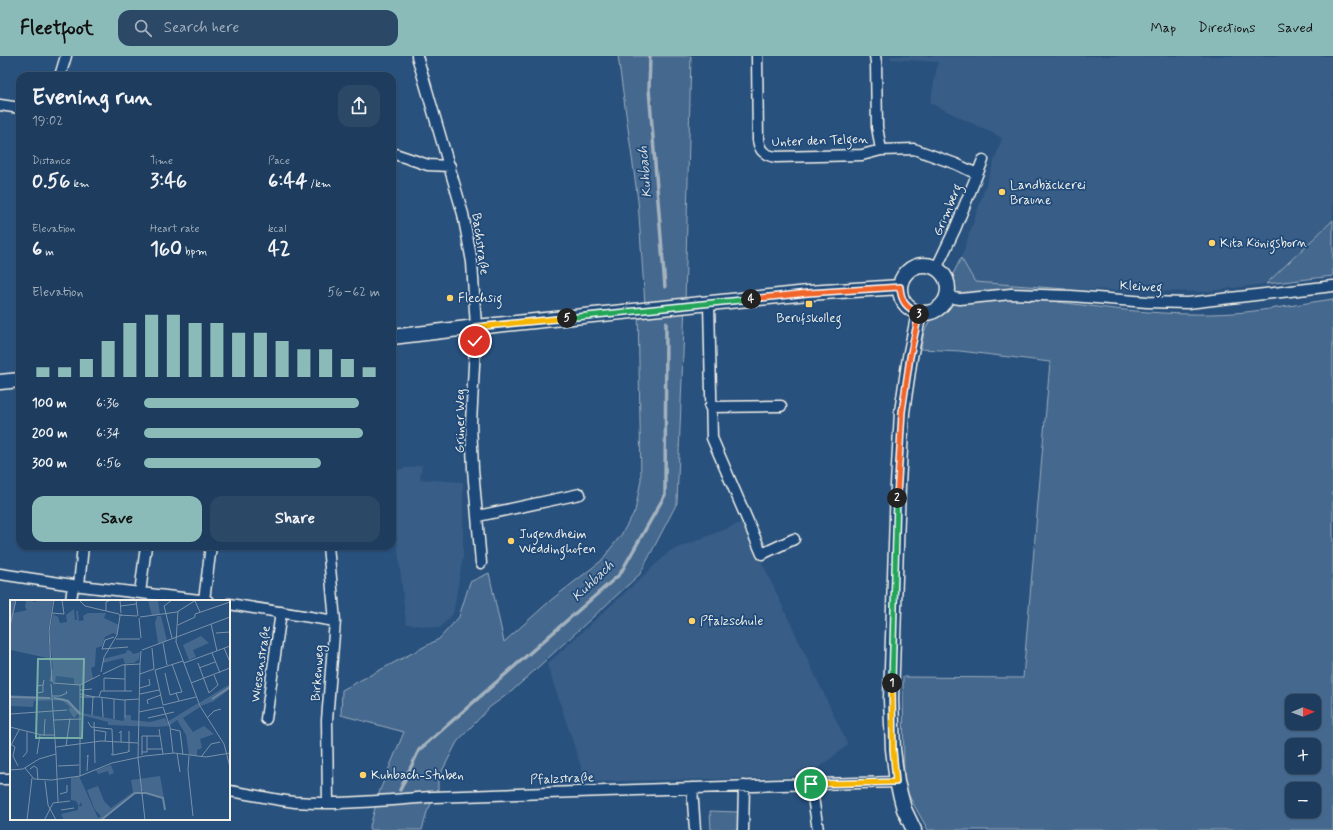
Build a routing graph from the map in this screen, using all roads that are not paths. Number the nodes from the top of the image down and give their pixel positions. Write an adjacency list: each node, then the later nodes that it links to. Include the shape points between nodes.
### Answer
1 (66, 56): 5 (street)
2 (418, 56): 11 (street, Bachstraße)
3 (757, 56): 8 (street, Unter den Telgen, via 758,140 759,149 766,156 862,155)
4 (875, 56): 8 (street, Unter den Telgen)
5 (61, 72)
6 (0, 105): 7 (street)
7 (16, 107)
8 (880, 150): 12 (street, Unter den Telgen, via 914,149)
9 (396, 154): 11 (street, via 428,165)
10 (983, 160): 12 (street, Grimberg)
11 (450, 166): 19 (street, Bachstraße, via 464,214 471,255)
12 (977, 174): 13 (street, Grimberg)
13 (936, 269): 15 (main road, via 924,265 917,266 902,280); 16 (main road, via 947,283)
14 (1333, 286): 16 (street, Kleiweg, via 1188,303 1011,294 960,299)
15 (900, 287): 17 (main road); 18 (main road, via 902,301)
16 (946, 297): 18 (main road, via 933,312)
17 (710, 303): 19 (main road); 24 (street)
18 (919, 313): 45 (main road, via 903,399 898,460 891,698)
19 (476, 327): 20 (main road); 26 (street, Grüner Weg, via 471,423)
20 (396, 337)
21 (16, 380): 22 (main road)
22 (0, 382)
23 (781, 406): 24 (street)
24 (710, 407): 27 (street, via 712,438 762,554)
25 (580, 494): 26 (street)
26 (478, 516): 32 (street, Grüner Weg)
27 (794, 539)
28 (82, 550): 34 (street)
29 (145, 550): 35 (street)
30 (211, 550): 40 (street)
31 (328, 550): 43 (street, Birkenweg)
32 (481, 563)
33 (0, 574): 34 (street)
34 (76, 585): 36 (street); 38 (street)
35 (140, 593): 36 (street); 37 (street)
36 (125, 596)
37 (178, 599): 39 (street)
38 (71, 600)
39 (192, 600)
40 (206, 600)
41 (230, 605): 42 (street, Wiesenstraße)
42 (281, 612): 43 (street, Wiesenstraße); 44 (street, Wiesenstraße)
43 (335, 621): 50 (street, Birkenweg, via 327,720)
44 (266, 719)
45 (896, 782): 46 (street, Pfalzstraße); 54 (main road)
46 (811, 784): 47 (street, Pfalzstraße); 53 (street)
47 (744, 786): 48 (street, Pfalzstraße); 52 (street)
48 (692, 788): 50 (street, Pfalzstraße); 51 (street)
49 (230, 791): 50 (street, Pfalzstraße, via 294,802)
50 (328, 802)
51 (695, 830)
52 (743, 830)
53 (818, 830)
54 (914, 830)

